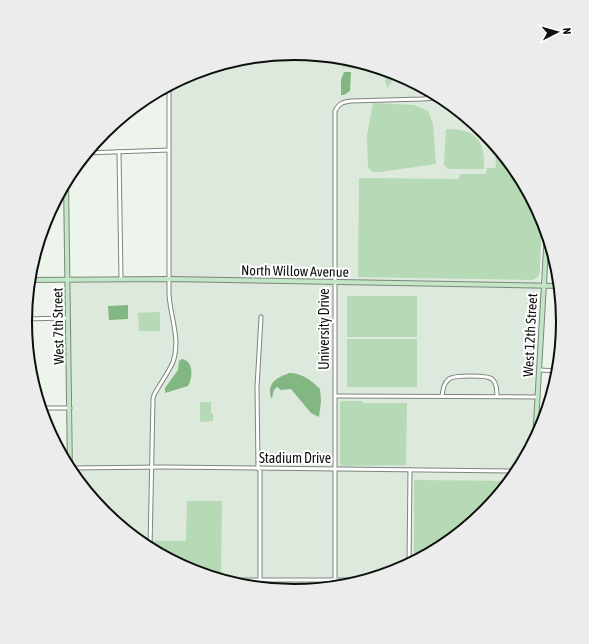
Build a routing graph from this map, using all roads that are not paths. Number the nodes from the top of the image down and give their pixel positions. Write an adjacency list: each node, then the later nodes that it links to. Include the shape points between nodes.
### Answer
1 (169, 92): 3 (street)
2 (431, 98): 12 (street, University Drive, via 342,102 335,111)
3 (169, 150): 4 (street); 8 (street)
4 (119, 152): 5 (street); 11 (street)
5 (94, 153)
6 (66, 192): 10 (main road, West 7th Street)
7 (546, 247): 13 (main road, West 12th Street)
8 (169, 279): 11 (main road, North Willow Avenue); 12 (main road, North Willow Avenue); 28 (street, via 176,348 170,368 154,394)
9 (35, 280): 10 (main road, North Willow Avenue)
10 (68, 280): 11 (main road, North Willow Avenue); 16 (main road, West 7th Street)
11 (121, 280)
12 (335, 282): 13 (main road, North Willow Avenue); 20 (street, University Drive)
13 (543, 286): 14 (main road, North Willow Avenue); 18 (main road, West 12th Street)
14 (555, 286)
15 (261, 317): 31 (street, via 257,387)
16 (68, 318): 17 (street); 25 (main road, West 7th Street)
17 (32, 319)
18 (540, 370): 19 (street); 23 (main road, West 12th Street)
19 (552, 371)
20 (335, 396): 21 (street); 29 (street, University Drive)
21 (442, 396): 22 (street); 22 (street, via 445,383 450,378 486,377 492,379 495,384)
22 (497, 396): 23 (street)
23 (538, 397): 26 (main road, West 12th Street)
24 (47, 408): 25 (street)
25 (70, 408): 27 (main road, West 7th Street)
26 (536, 424)
27 (70, 458)
28 (153, 468): 30 (street, Stadium Drive); 31 (street, Stadium Drive); 34 (street)
29 (335, 469): 31 (street, Stadium Drive); 32 (street, Stadium Drive); 38 (street, University Drive)
30 (77, 470)
31 (259, 470): 37 (street)
32 (410, 470): 33 (street, Stadium Drive); 35 (street)
33 (511, 471)
34 (150, 541)
35 (410, 558)
36 (249, 580): 37 (street)
37 (260, 580): 38 (street)
38 (335, 580): 39 (street)
39 (340, 580)

